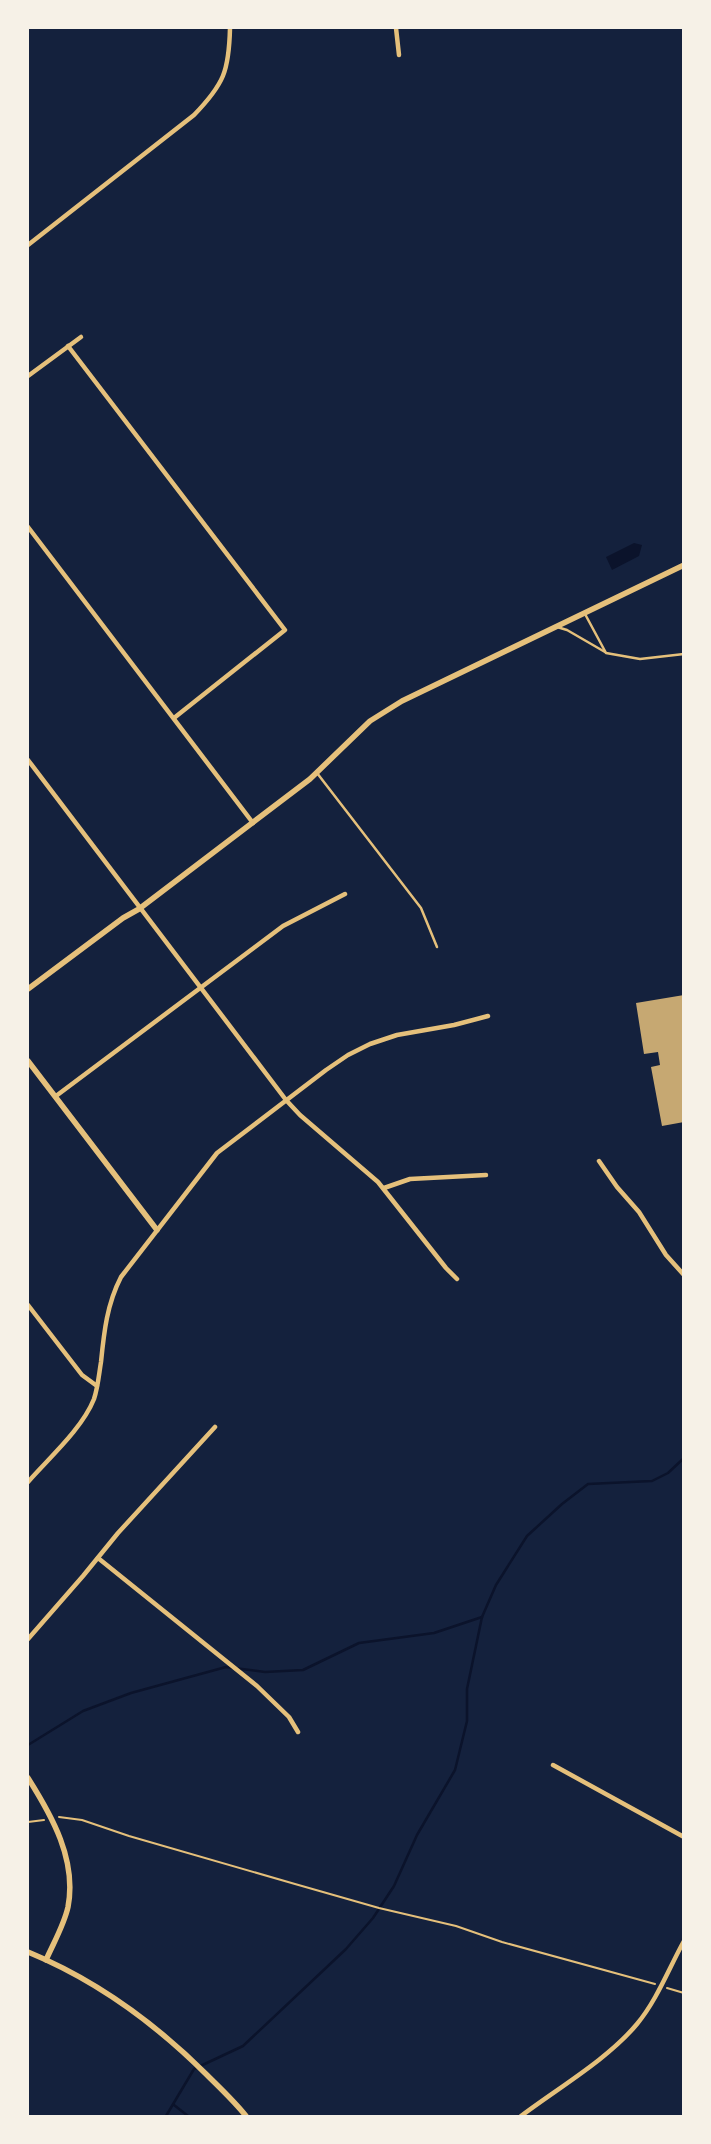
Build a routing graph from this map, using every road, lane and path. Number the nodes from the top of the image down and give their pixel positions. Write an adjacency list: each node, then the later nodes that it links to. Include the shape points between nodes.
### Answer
1 (230, 28): 4 (street, via 227,67 206,103)
2 (396, 28): 3 (street)
3 (399, 54)
4 (28, 245)
5 (81, 337): 6 (street)
6 (68, 346): 7 (street); 14 (street, via 285,630)
7 (28, 376)
8 (28, 527): 14 (street)
9 (684, 565): 10 (street)
10 (584, 613): 11 (street); 12 (lane)
11 (555, 627): 12 (lane, via 567,630); 16 (street, via 402,701 370,722)
12 (606, 652): 13 (lane, via 640,659)
13 (684, 654)
14 (174, 718): 17 (street)
15 (28, 760): 19 (street)
16 (316, 772): 17 (street); 20 (lane, via 421,908)
17 (253, 823): 19 (street)
18 (345, 894): 21 (street, via 283,926)
19 (139, 909): 21 (street); 22 (street)
20 (437, 947)
21 (199, 988): 25 (street); 26 (street)
22 (28, 989)
23 (488, 1016): 26 (street, via 370,1044 348,1055)
24 (28, 1061): 25 (street)
25 (56, 1096): 30 (street)
26 (286, 1100): 29 (street); 30 (street, via 217,1153)
27 (599, 1161): 31 (street)
28 (486, 1176): 29 (street, via 410,1179)
29 (384, 1188): 32 (street)
30 (157, 1230): 34 (street, via 114,1291 105,1322)
31 (684, 1275)
32 (457, 1279)
33 (28, 1305): 34 (street, via 82,1375)
34 (97, 1386): 36 (street, via 86,1416)
35 (215, 1427): 37 (street)
36 (28, 1482)
37 (98, 1558): 38 (street); 39 (street, via 258,1686 289,1717)
38 (28, 1639)
39 (298, 1732)
40 (553, 1765): 45 (street)
41 (28, 1778): 48 (street, via 52,1818 69,1870 68,1907)
42 (58, 1817): 49 (path, via 82,1820 379,1908 456,1926)
43 (45, 1820): 44 (path)
44 (28, 1822)
45 (684, 1837)
46 (684, 1941): 49 (street)
47 (28, 1952): 48 (street)
48 (46, 1960): 51 (street, via 107,1993 147,2022 180,2049)
49 (660, 1986): 50 (path); 52 (street, via 631,2031)
50 (684, 1993)
51 (246, 2116)
52 (521, 2116)

